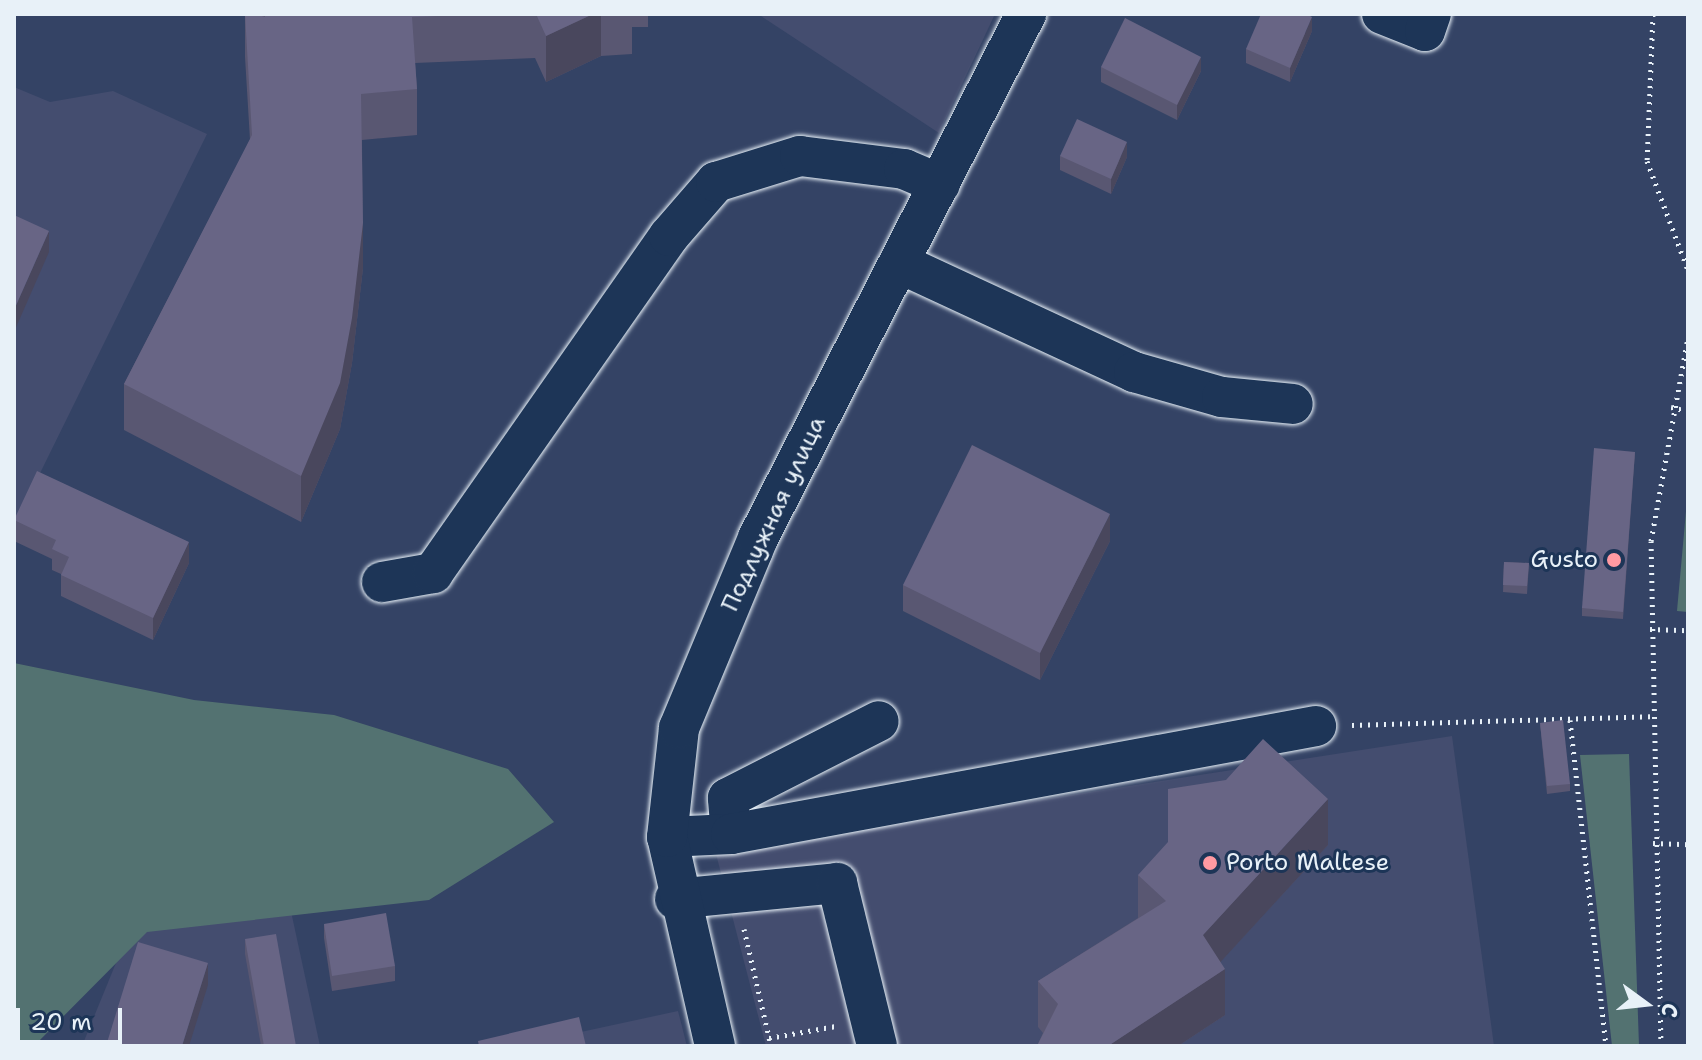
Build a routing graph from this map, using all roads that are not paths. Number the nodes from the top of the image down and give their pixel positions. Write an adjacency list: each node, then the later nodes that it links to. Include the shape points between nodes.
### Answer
1 (1026, 14): 4 (street, Подлужная улица)
2 (1382, 14): 3 (street, via 1425,31)
3 (1431, 14)
4 (940, 184): 5 (street, Подлужная улица); 7 (street, via 904,169 800,156 716,182 669,236 433,573)
5 (899, 263): 6 (street, via 1134,372 1222,397); 11 (street, Подлужная улица, via 758,538 679,728)
6 (1293, 404)
7 (382, 582)
8 (879, 721): 10 (street, via 728,798)
9 (1316, 726): 10 (street)
10 (731, 834): 11 (street)
11 (667, 837): 12 (street, Подлужная улица)
12 (675, 899): 13 (street, Подлужная улица); 14 (street, via 837,883)
13 (715, 1046)
14 (877, 1046)

